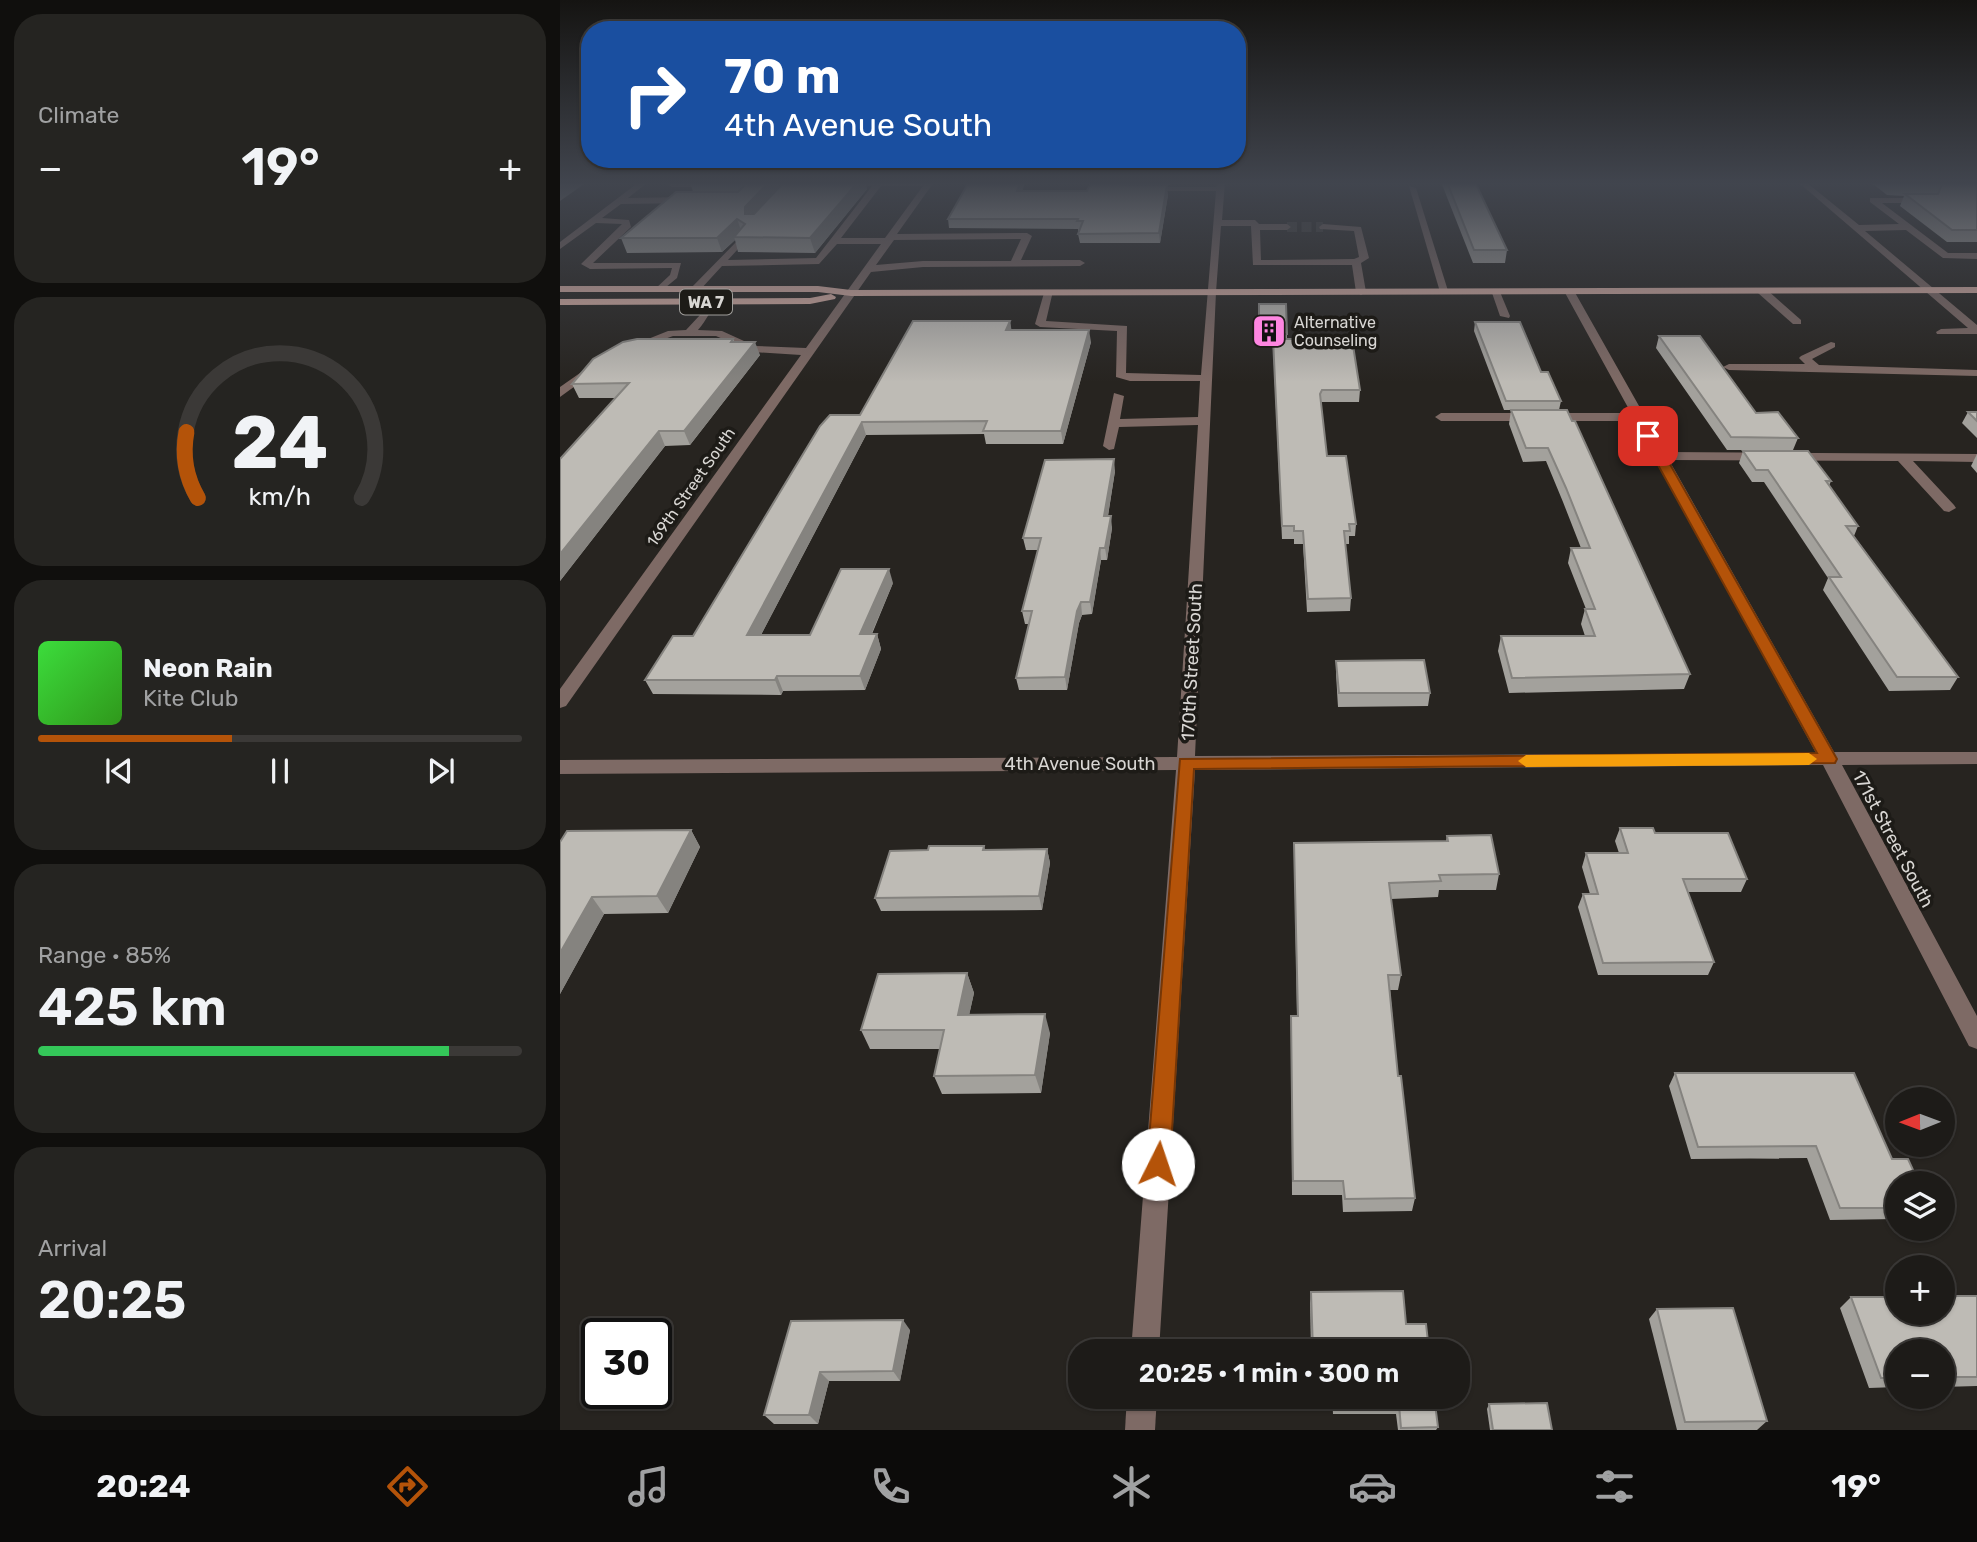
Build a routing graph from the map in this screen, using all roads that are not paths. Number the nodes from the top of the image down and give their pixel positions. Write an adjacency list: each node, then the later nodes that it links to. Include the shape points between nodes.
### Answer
1 (603, 249): 19 (street, via 586,264 678,265)
2 (733, 249): 14 (street)
3 (828, 249): 14 (street, via 819,261)
4 (883, 249): 17 (street, 169th Street South)
5 (1021, 249): 15 (street)
6 (1215, 249): 25 (street, 170th Street South)
7 (1256, 249): 13 (street, via 1256,263)
8 (1362, 249): 13 (street, via 1364,258)
9 (1431, 249): 27 (street)
10 (1881, 249): 21 (street)
11 (1936, 249): 12 (street, via 1946,256)
12 (1977, 256)
13 (1356, 262): 26 (street)
14 (720, 263): 20 (street)
15 (1015, 263): 16 (street); 17 (street)
16 (1080, 263)
17 (868, 269): 29 (street, 169th Street South)
18 (560, 289): 19 (main road, WA 7)
19 (660, 289): 20 (main road, WA 7)
20 (695, 289): 29 (main road, WA 7)
21 (1930, 290): 22 (main road, WA 7); 24 (main road, WA 7); 35 (street)
22 (1977, 290)
23 (1569, 291): 24 (main road, WA 7); 28 (main road, WA 7); 49 (street, 171st Street South)
24 (1762, 291): 34 (street)
25 (1211, 292): 26 (main road, WA 7); 30 (main road, WA 7); 45 (street, 170th Street South)
26 (1362, 292): 27 (main road, WA 7)
27 (1445, 292): 28 (main road, WA 7)
28 (1495, 292): 33 (street)
29 (852, 293): 30 (main road, WA 7); 32 (main road, WA 7, via 810,301); 40 (street, 169th Street South)
30 (1049, 293): 45 (street, via 1040,324 1123,328 1120,375)
31 (560, 302): 32 (main road, WA 7)
32 (713, 302): 37 (street)
33 (1505, 316)
34 (1797, 322)
35 (1977, 330): 36 (street)
36 (1941, 332)
37 (689, 333): 39 (street, via 672,333); 40 (street, via 718,333 754,349)
38 (1831, 345): 43 (street, via 1805,358)
39 (627, 350)
40 (809, 352): 57 (street, 169th Street South)
41 (606, 361): 46 (street)
42 (1729, 367): 43 (street)
43 (1816, 368): 44 (street)
44 (1977, 373)
45 (1206, 378): 50 (street, 170th Street South)
46 (560, 393)
47 (1118, 396): 51 (street)
48 (1441, 417): 49 (street)
49 (1638, 417): 53 (street, 171st Street South)
50 (1204, 421): 51 (street); 60 (street, 170th Street South)
51 (1113, 423): 52 (street)
52 (1109, 446)
53 (1659, 456): 54 (street); 59 (street, 171st Street South)
54 (1902, 458): 55 (street); 56 (street)
55 (1977, 458)
56 (1949, 508)
57 (560, 702)
58 (1977, 758): 59 (street, 4th Avenue South)
59 (1829, 759): 60 (street, 4th Avenue South); 62 (street, 171st Street South)
60 (1186, 763): 61 (street, 4th Avenue South); 63 (street, 170th Street South)
61 (560, 767)
62 (1977, 1040)
63 (1146, 1339)
64 (1141, 1409): 65 (street)
65 (1140, 1430)

